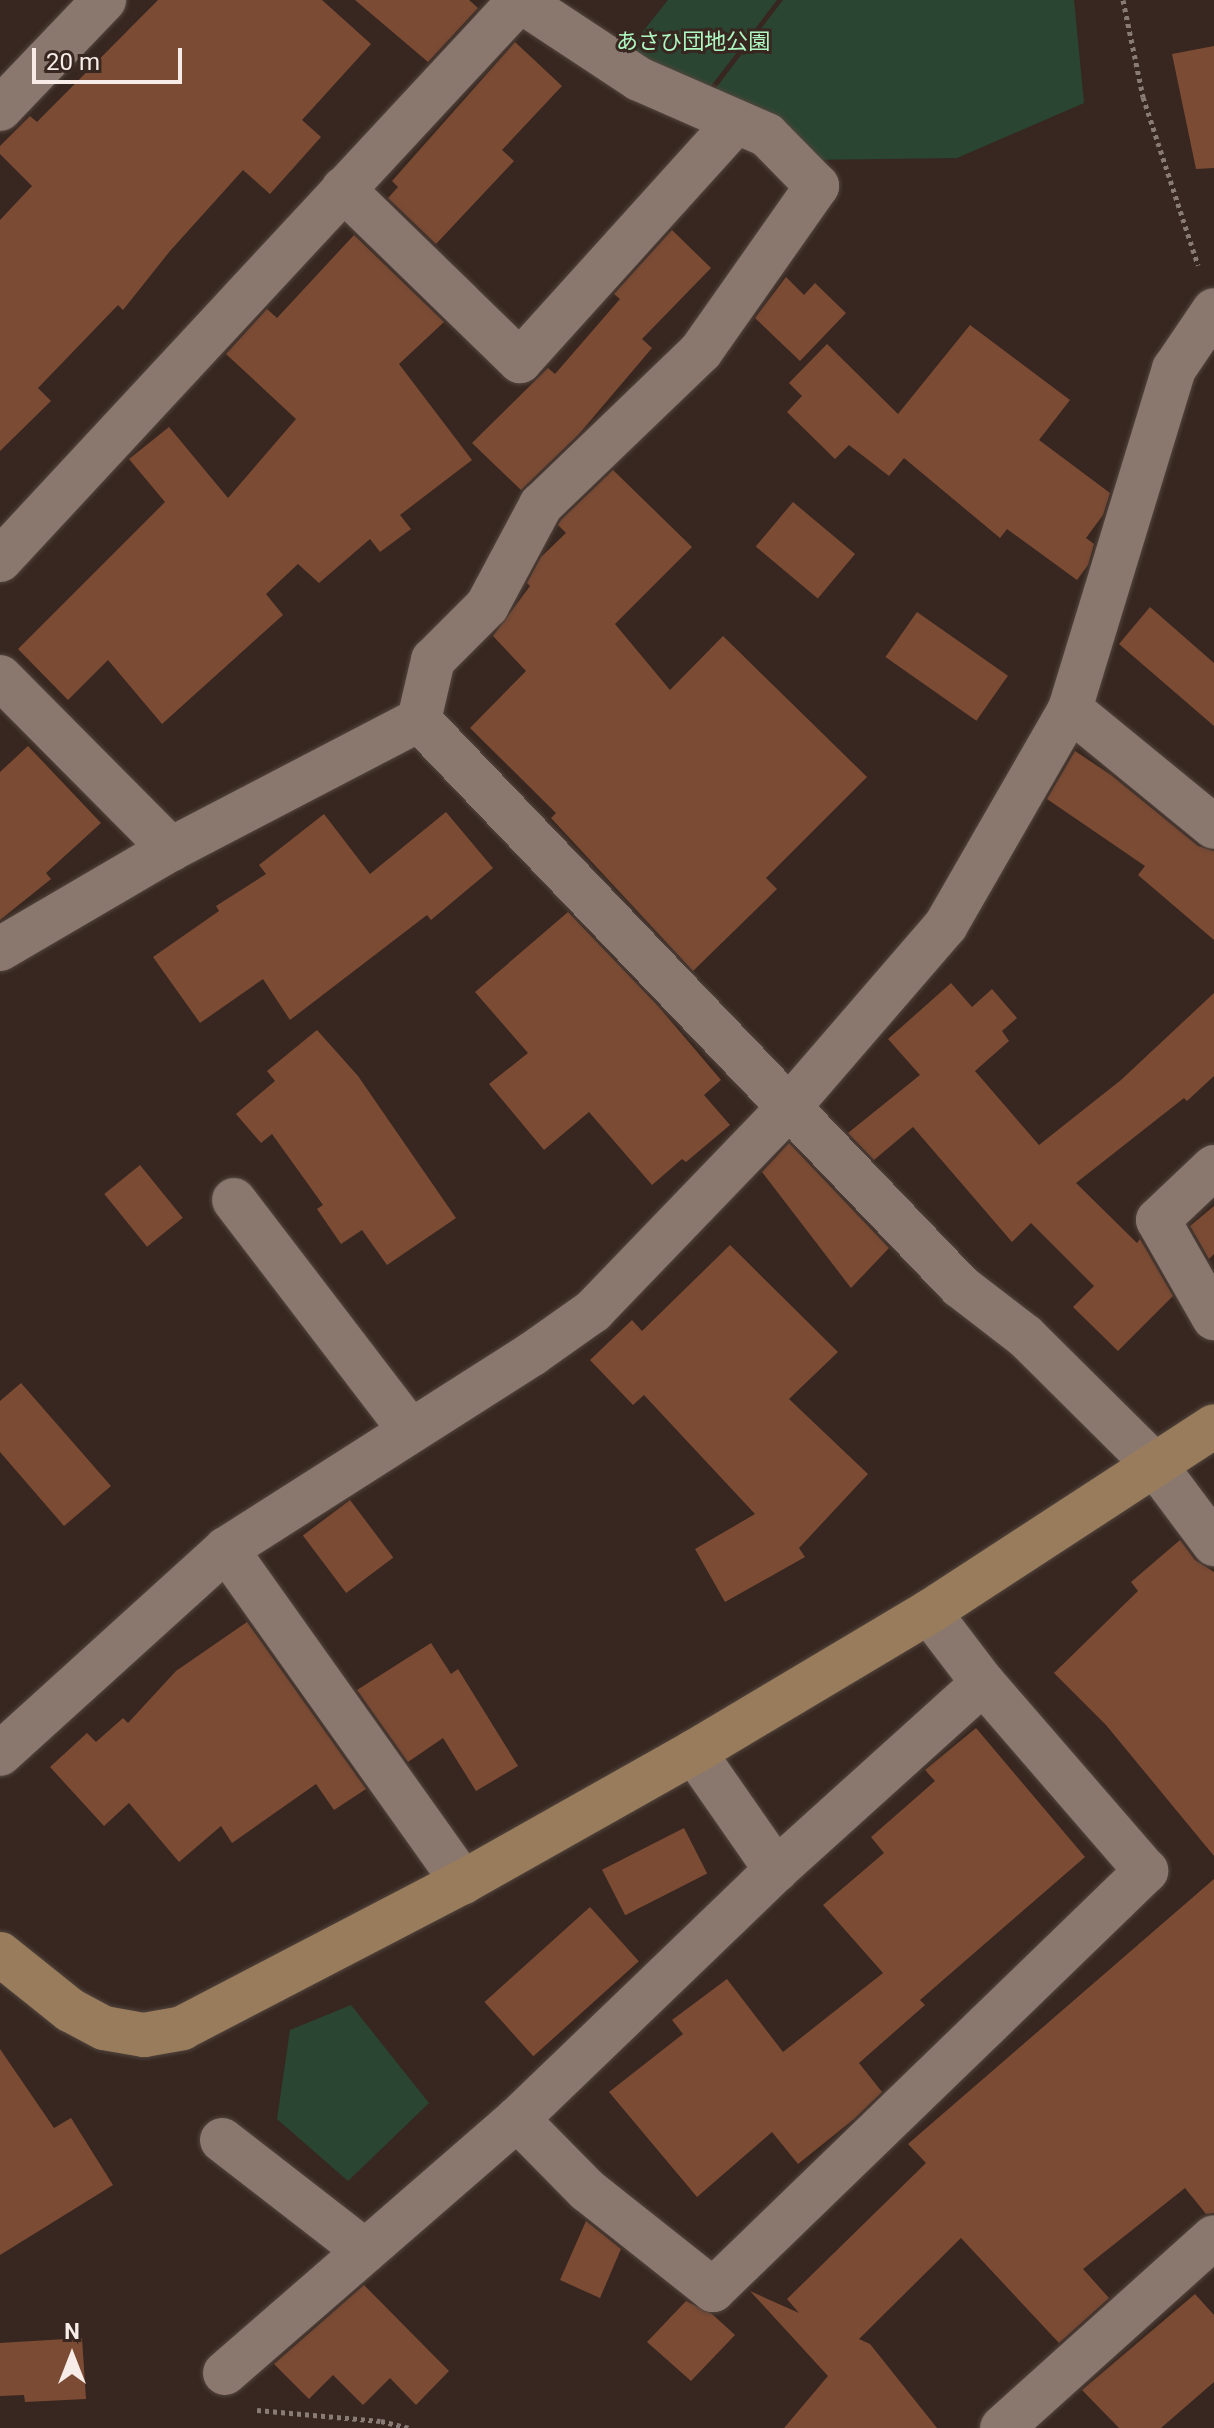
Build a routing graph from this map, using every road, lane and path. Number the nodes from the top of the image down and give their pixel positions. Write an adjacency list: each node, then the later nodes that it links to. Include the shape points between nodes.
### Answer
1 (104, 0): 4 (street)
2 (520, 0): 5 (street, via 639,79); 6 (street)
3 (1123, 0): 7 (path, via 1143,97)
4 (0, 109)
5 (736, 122): 6 (street, via 520,361); 11 (street, via 767,135 817,186 701,351 541,505 487,606 433,660)
6 (343, 189): 8 (street)
7 (1213, 311): 10 (street, via 1174,369)
8 (0, 560)
9 (0, 677): 13 (street)
10 (1070, 709): 12 (street); 15 (street, via 946,925)
11 (419, 720): 13 (street); 15 (street)
12 (1214, 827)
13 (171, 849): 14 (street)
14 (0, 949)
15 (789, 1107): 20 (street, via 593,1311); 21 (street, via 960,1286 1025,1336)
16 (1214, 1167): 18 (street, via 1158,1220)
17 (234, 1200): 20 (street)
18 (1214, 1318)
19 (1214, 1426): 21 (street)
20 (410, 1430): 23 (street)
21 (1155, 1465): 22 (street); 24 (street)
22 (1214, 1544)
23 (226, 1549): 27 (street); 29 (street)
24 (929, 1612): 25 (street); 26 (street)
25 (983, 1683): 28 (street); 31 (street, via 1146,1871 713,2290 587,2190)
26 (694, 1752): 28 (street); 29 (street)
27 (0, 1754)
28 (776, 1870): 31 (street)
29 (463, 1882): 30 (street, via 182,2028 144,2035 104,2028 70,2010)
30 (0, 1954)
31 (517, 2119): 34 (street)
32 (222, 2140): 34 (street)
33 (1214, 2237): 37 (street)
34 (365, 2251): 35 (street)
35 (225, 2373): 36 (path, via 227,2408)
36 (409, 2428)
37 (1002, 2428)

